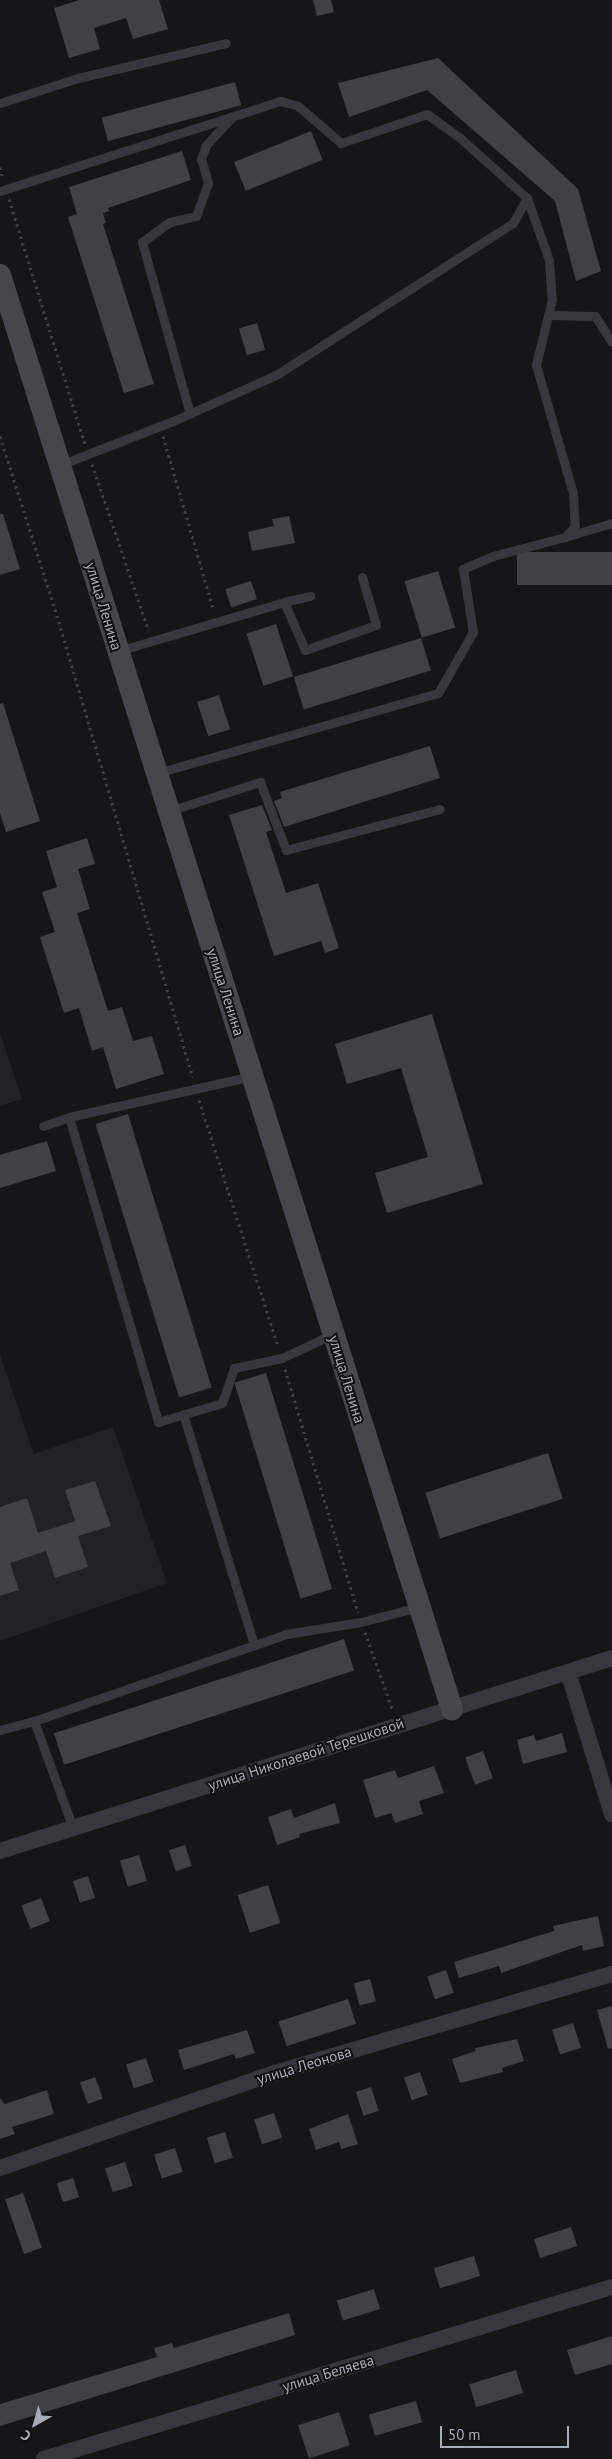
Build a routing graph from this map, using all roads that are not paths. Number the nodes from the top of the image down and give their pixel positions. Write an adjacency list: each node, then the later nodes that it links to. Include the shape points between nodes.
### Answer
1 (226, 43): 2 (lane, via 78,78)
2 (0, 103)
3 (232, 117): 4 (lane); 5 (lane, via 281,101 298,106 341,143 427,114 459,137); 9 (lane, via 206,145 200,159 208,183 196,216 170,222 142,242)
4 (3, 190)
5 (527, 198): 7 (lane, via 549,260 552,299); 9 (lane, via 513,223 276,375)
6 (1, 284): 10 (street, улица Ленина)
7 (548, 315): 8 (lane, via 595,316); 12 (lane, via 536,366 572,492 575,526)
8 (612, 342)
9 (190, 414): 10 (lane)
10 (60, 465): 16 (street, улица Ленина)
11 (612, 523): 12 (lane)
12 (565, 537): 17 (lane, via 493,556 463,569 473,632 438,693)
13 (362, 577): 15 (lane, via 376,625 304,650)
14 (310, 596): 15 (lane)
15 (284, 602): 16 (lane)
16 (118, 651): 17 (street, улица Ленина)
17 (157, 773): 19 (street, улица Ленина)
18 (440, 809): 19 (lane, via 286,850 260,782)
19 (169, 811): 20 (street, улица Ленина)
20 (252, 1076): 21 (lane); 23 (street, улица Ленина)
21 (69, 1116): 22 (lane); 24 (lane, via 158,1422)
22 (43, 1126)
23 (334, 1334): 24 (lane, via 282,1358 234,1368 222,1403); 25 (street, улица Ленина)
24 (183, 1414): 26 (lane)
25 (418, 1606): 26 (lane, via 361,1622 286,1634); 29 (street, улица Ленина)
26 (254, 1645): 30 (lane)
27 (612, 1658): 28 (street, улица Николаевой Терешковой)
28 (568, 1672): 29 (street, улица Николаевой Терешковой); 32 (street)
29 (452, 1709): 33 (street, улица Николаевой Терешковой)
30 (34, 1721): 31 (lane); 33 (lane)
31 (0, 1730)
32 (612, 1814)
33 (73, 1828): 34 (street, улица Николаевой Терешковой)
34 (0, 1851)
35 (612, 1974): 36 (street, улица Леонова, via 275,2073)
36 (0, 2168)
37 (612, 2287): 38 (street, улица Беляева)
38 (44, 2459)

